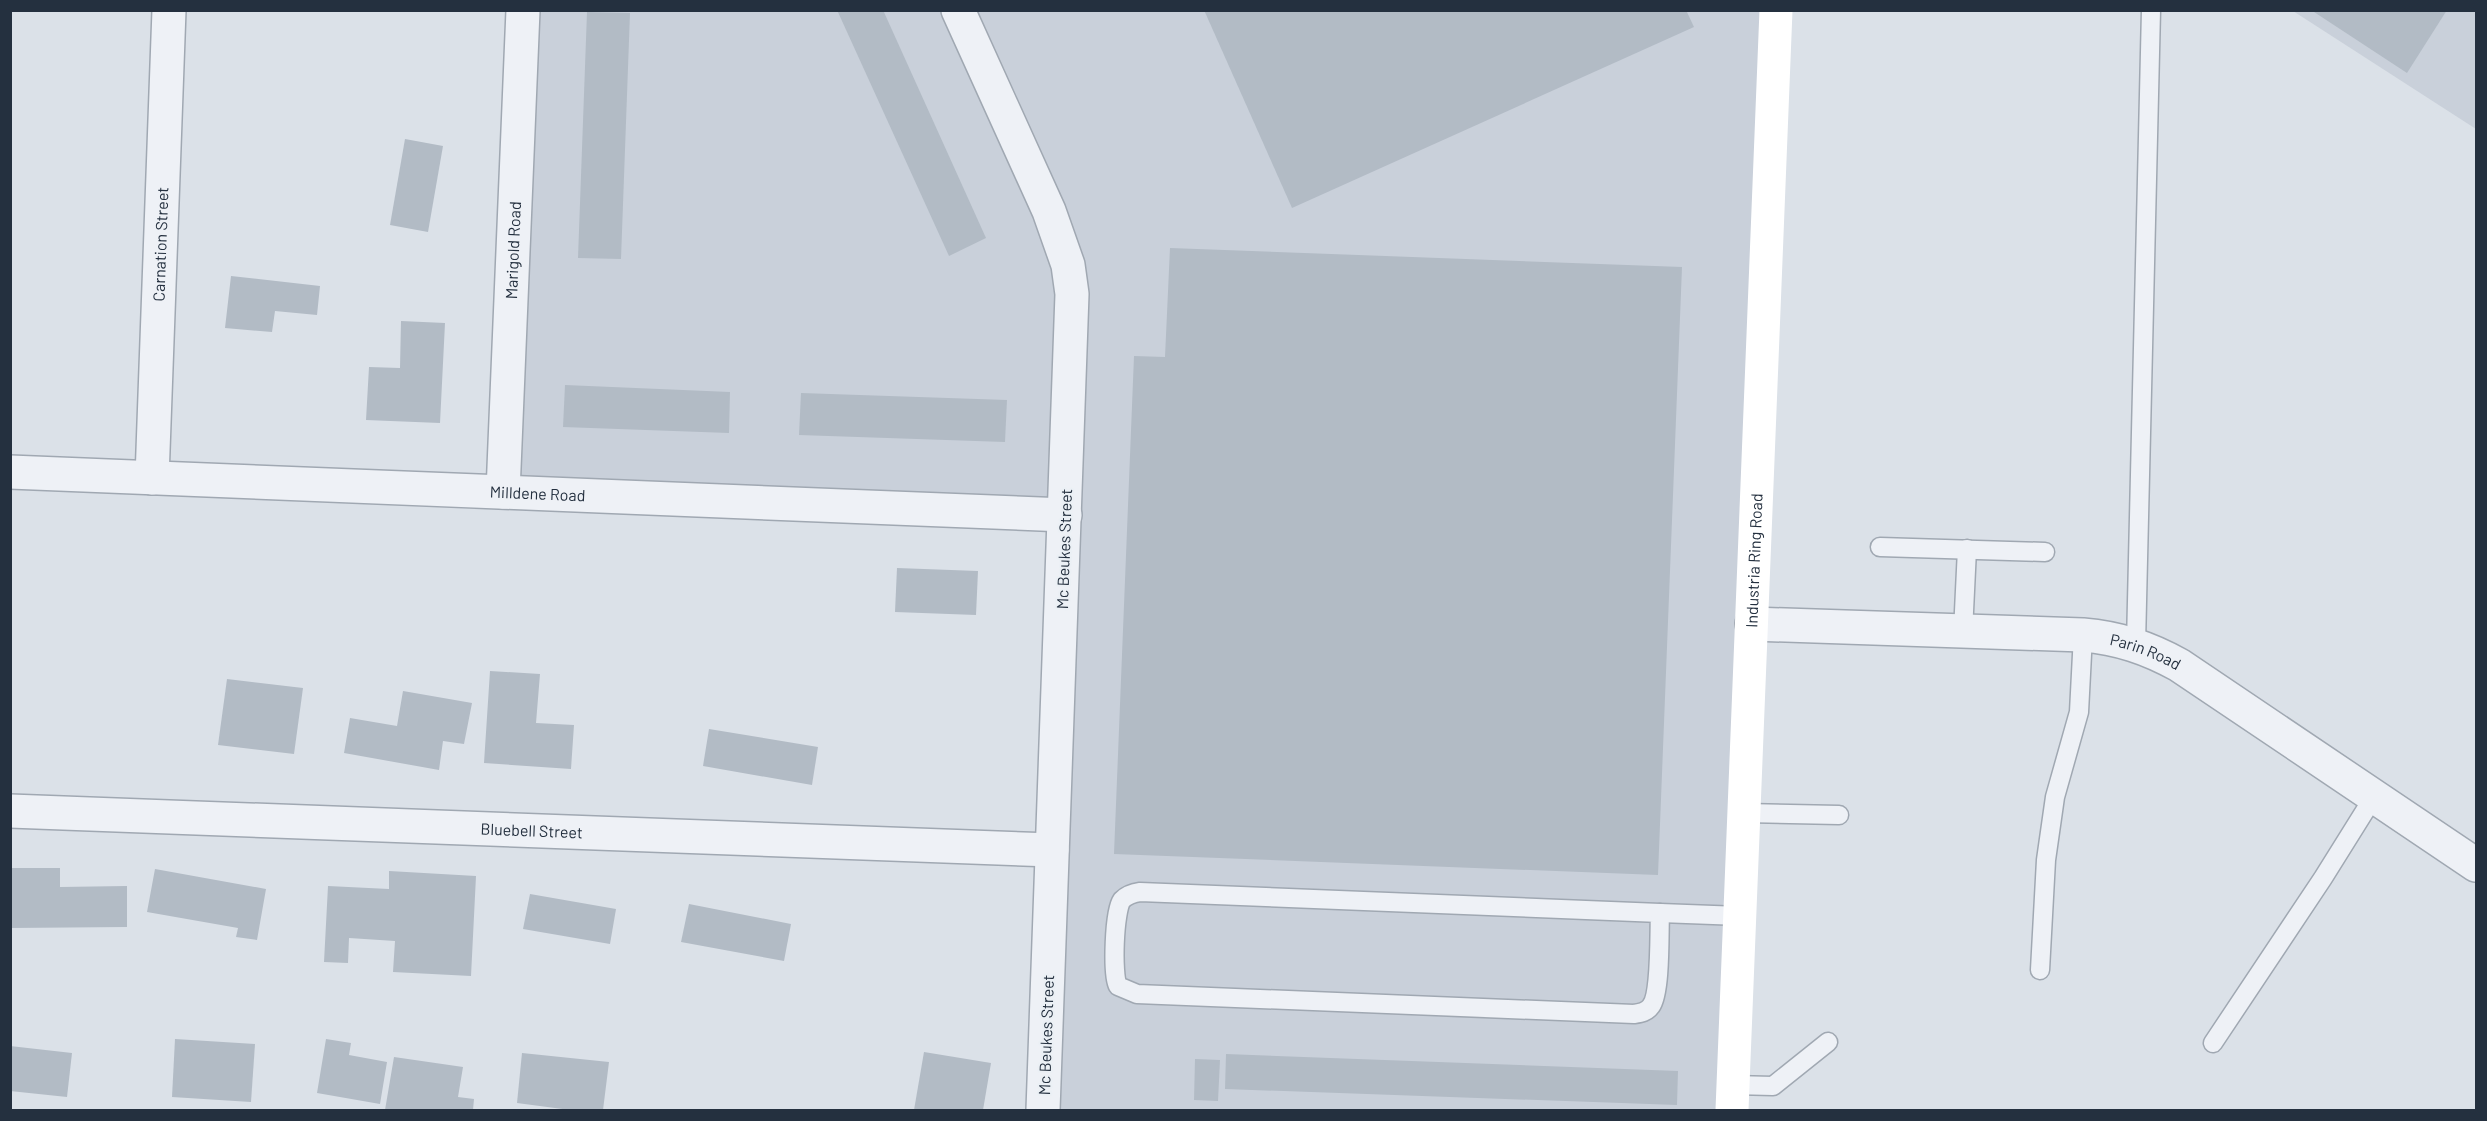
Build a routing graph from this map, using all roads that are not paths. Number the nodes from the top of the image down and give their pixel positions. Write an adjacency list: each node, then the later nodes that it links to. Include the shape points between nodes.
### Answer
1 (169, 10): 7 (street, Carnation Street)
2 (523, 10): 8 (street, Marigold Road)
3 (958, 10): 9 (street, Mc Beukes Street, via 1049,211 1068,265 1072,339)
4 (1776, 10): 13 (street, Industria Ring Road)
5 (2151, 10): 16 (lane)
6 (10, 472): 7 (street, Milldene Road)
7 (152, 478): 8 (street, Milldene Road)
8 (503, 492): 9 (street, Milldene Road)
9 (1065, 514): 21 (street, Mc Beukes Street)
10 (1880, 547): 11 (lane)
11 (1966, 549): 12 (lane); 14 (lane)
12 (2045, 552)
13 (1752, 624): 14 (street, Parin Road); 19 (street, Industria Ring Road)
14 (1963, 632): 15 (street, Parin Road)
15 (2083, 635): 16 (street, Parin Road); 25 (lane, via 2079,712 2055,797 2046,860)
16 (2136, 644): 17 (street, Parin Road, via 2179,666)
17 (2373, 798): 22 (street, Parin Road); 27 (lane)
18 (10, 811): 21 (street, Bluebell Street)
19 (1745, 813): 20 (lane); 24 (street, Industria Ring Road)
20 (1839, 815)
21 (1052, 850): 29 (street, Mc Beukes Street)
22 (2476, 865)
23 (1660, 913): 23 (lane, via 1657,991 1653,1005 1641,1013 1137,994 1124,990 1115,980 1117,914 1122,900 1133,893); 24 (lane)
24 (1740, 916): 28 (street, Industria Ring Road)
25 (2040, 970)
26 (1828, 1042): 28 (lane, via 1773,1086)
27 (2212, 1043)
28 (1733, 1098)
29 (1043, 1110)

